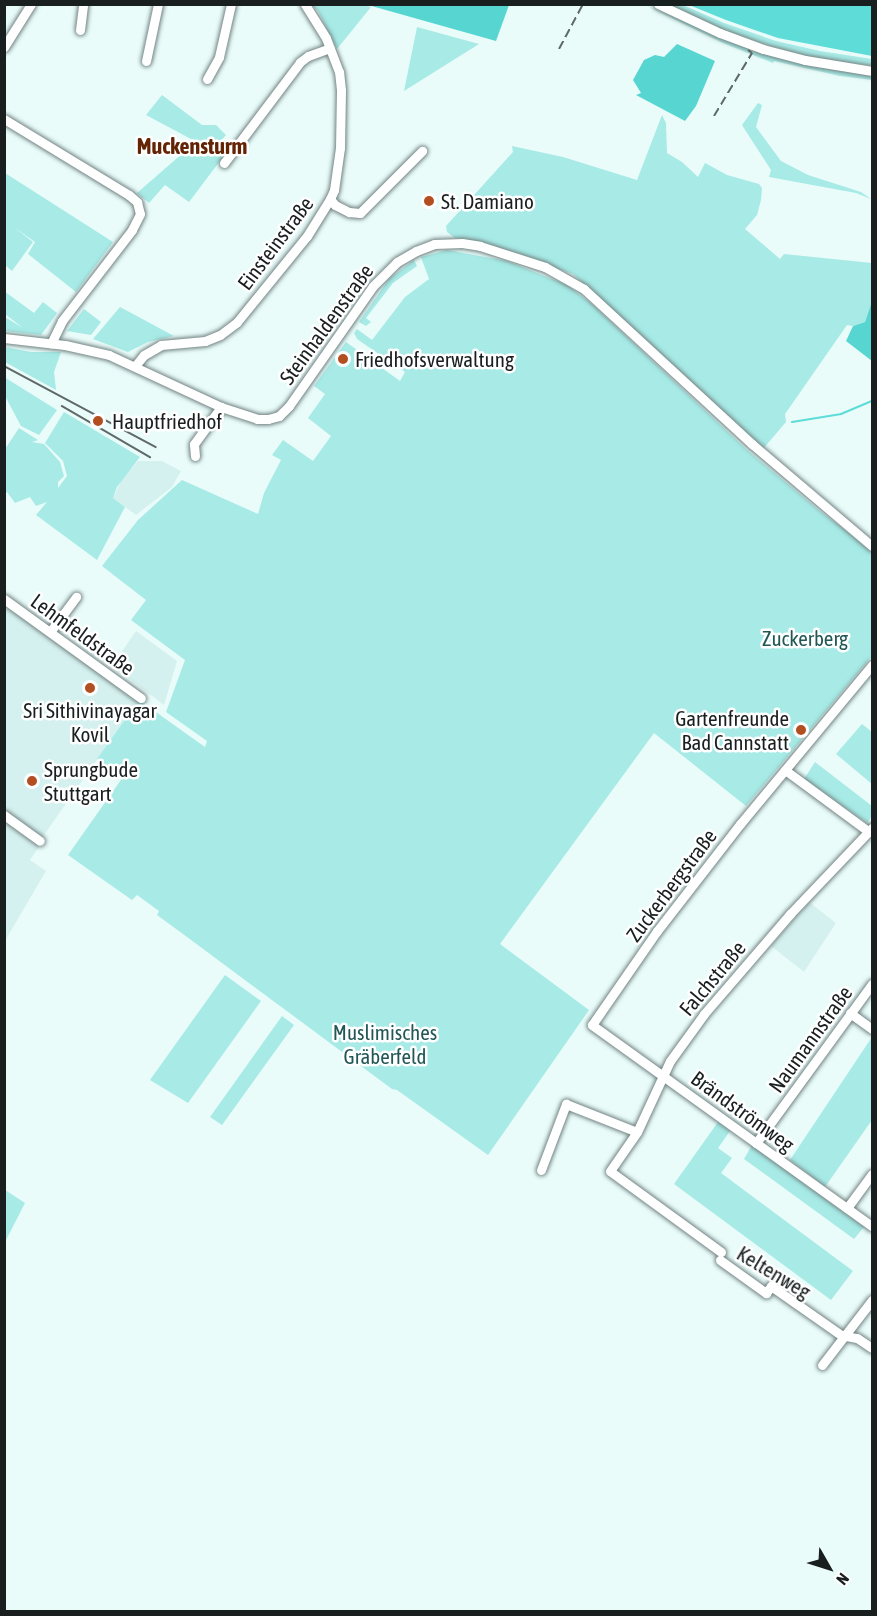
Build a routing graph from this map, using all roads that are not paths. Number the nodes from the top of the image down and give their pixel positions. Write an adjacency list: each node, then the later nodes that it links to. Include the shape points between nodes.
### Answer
1 (32, 4): 8 (street)
2 (83, 4): 7 (street)
3 (158, 4): 10 (street)
4 (231, 4): 12 (street, via 219,57)
5 (305, 4): 9 (street, Einsteinstraße)
6 (658, 4): 11 (street, via 763,49)
7 (80, 30)
8 (4, 47)
9 (330, 48): 15 (street, via 300,62); 16 (street, Einsteinstraße, via 341,90 342,125)
10 (146, 61)
11 (873, 71)
12 (207, 79)
13 (4, 119): 18 (street, via 129,195 137,202 141,214 62,321)
14 (422, 151): 16 (street, via 360,213 349,212)
15 (224, 163)
16 (330, 199): 19 (street, Einsteinstraße, via 313,228 237,322 206,341 161,345 144,354)
17 (4, 338): 18 (street, Steinhaldenstraße)
18 (51, 344): 19 (street, Steinhaldenstraße, via 109,356)
19 (135, 366): 20 (street, Steinhaldenstraße)
20 (221, 407): 21 (street, via 194,444); 22 (street, Steinhaldenstraße, via 257,419 279,416 386,272 425,247 446,242 480,246 545,267 584,289 752,444)
21 (195, 456)
22 (873, 546)
23 (76, 597): 25 (street)
24 (4, 599): 25 (street, Lehmfeldstraße)
25 (50, 632): 27 (street, Lehmfeldstraße)
26 (873, 665): 28 (street, Zuckerbergstraße)
27 (141, 698)
28 (785, 770): 30 (street); 34 (street, Zuckerbergstraße, via 657,931)
29 (4, 815): 31 (street)
30 (871, 830): 36 (street, Falchstraße, via 790,914 704,1014)
31 (40, 841)
32 (873, 984): 33 (street, Naumannstraße)
33 (850, 1013): 35 (street); 38 (street, Naumannstraße)
34 (592, 1025): 36 (street, Brändströmweg)
35 (873, 1029)
36 (663, 1076): 37 (street, Falchstraße); 38 (street, Brändströmweg)
37 (637, 1132): 39 (street, via 566,1104); 40 (street, Falchstraße)
38 (756, 1143): 42 (street, Brändströmweg)
39 (541, 1170)
40 (610, 1171): 45 (street, Keltenweg, via 766,1293 771,1286 841,1335)
41 (873, 1174): 42 (street)
42 (847, 1208): 43 (street, Brändströmweg)
43 (873, 1227)
44 (873, 1300): 45 (street)
45 (848, 1335): 46 (street, Keltenweg); 47 (street)
46 (873, 1348)
47 (822, 1365)

